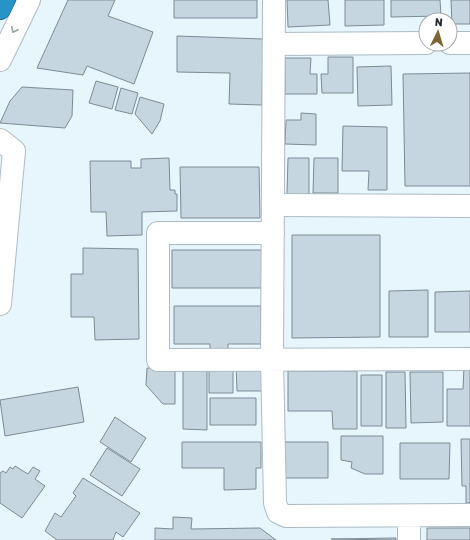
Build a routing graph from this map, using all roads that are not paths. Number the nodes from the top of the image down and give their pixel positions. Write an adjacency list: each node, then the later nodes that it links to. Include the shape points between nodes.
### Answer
1 (4, 0): 4 (highway)
2 (29, 0): 9 (street, one-way to 9)
3 (274, 0): 8 (street)
4 (0, 8)
5 (418, 43): 8 (street)
6 (458, 43): 7 (street)
7 (470, 43)
8 (274, 44): 11 (street)
9 (0, 60)
10 (0, 140): 14 (street, via 14,151)
11 (274, 205): 12 (street); 13 (street)
12 (470, 206)
13 (273, 233): 15 (street); 15 (street, via 158,234 158,360)
14 (0, 304)
15 (272, 359): 16 (street); 18 (street, via 275,503 278,512 286,516)
16 (470, 359)
17 (470, 515): 18 (street)
18 (409, 516): 19 (street)
19 (409, 540)

